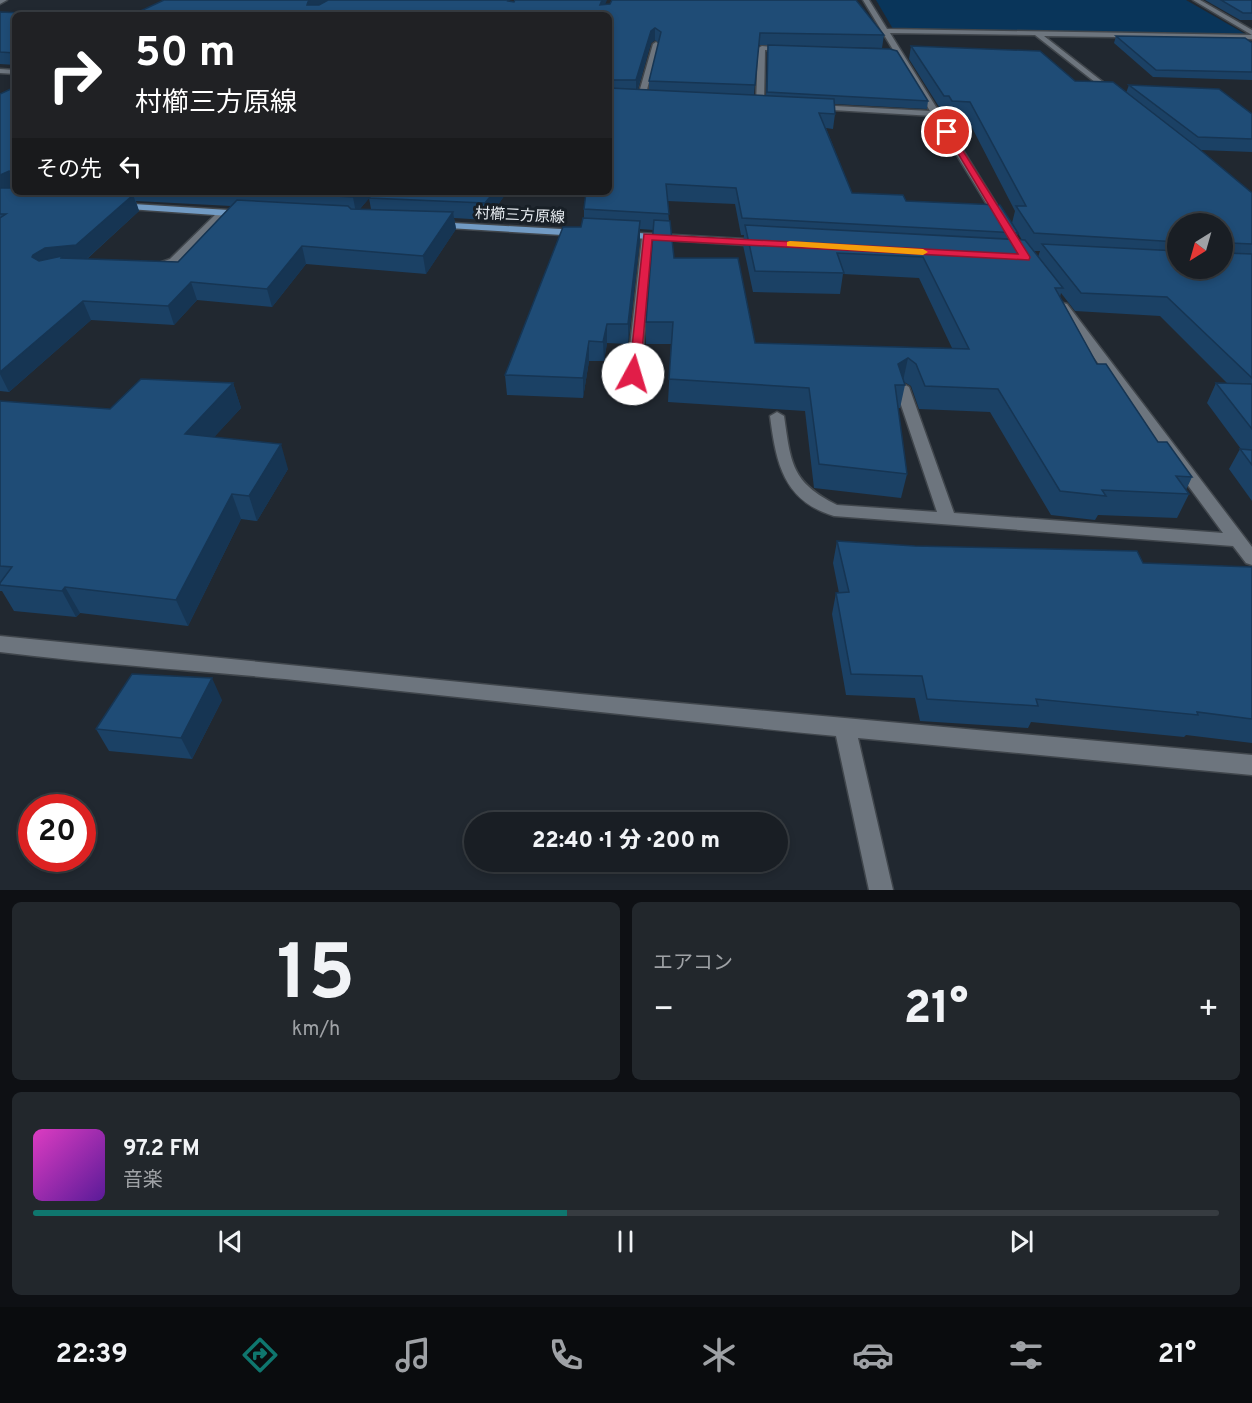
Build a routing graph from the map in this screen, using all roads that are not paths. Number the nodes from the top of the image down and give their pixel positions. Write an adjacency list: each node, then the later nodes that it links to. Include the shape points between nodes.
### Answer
1 (866, 0): 3 (street)
2 (1196, 0): 5 (street)
3 (885, 31): 4 (street); 16 (street, via 894,52)
4 (1036, 33): 5 (street); 13 (street)
5 (1252, 35)
6 (656, 44): 9 (street)
7 (796, 49): 12 (street, via 762,48)
8 (612, 98): 9 (street)
9 (641, 99): 10 (street)
10 (653, 100)
11 (748, 104): 12 (street)
12 (760, 105): 14 (street)
13 (1126, 105)
14 (784, 106)
15 (807, 107): 16 (street)
16 (935, 114): 21 (street)
17 (108, 206): 18 (main road)
18 (224, 212): 19 (main road); 26 (street, via 174,261 158,269)
19 (258, 214)
20 (427, 224): 22 (main road, 村櫛三方原線)
21 (1007, 229)
22 (589, 233)
23 (612, 235): 24 (main road)
24 (647, 237): 25 (main road); 28 (street)
25 (777, 244)
26 (138, 271)
27 (1053, 295): 32 (street)
28 (633, 374)
29 (902, 387): 31 (street)
30 (777, 416): 31 (street, via 784,467 810,500 834,510)
31 (948, 519): 32 (street)
32 (1238, 540): 33 (street)
33 (1252, 559)
34 (0, 644): 35 (street)
35 (845, 727): 36 (street); 37 (street)
36 (1252, 765)
37 (881, 890)

